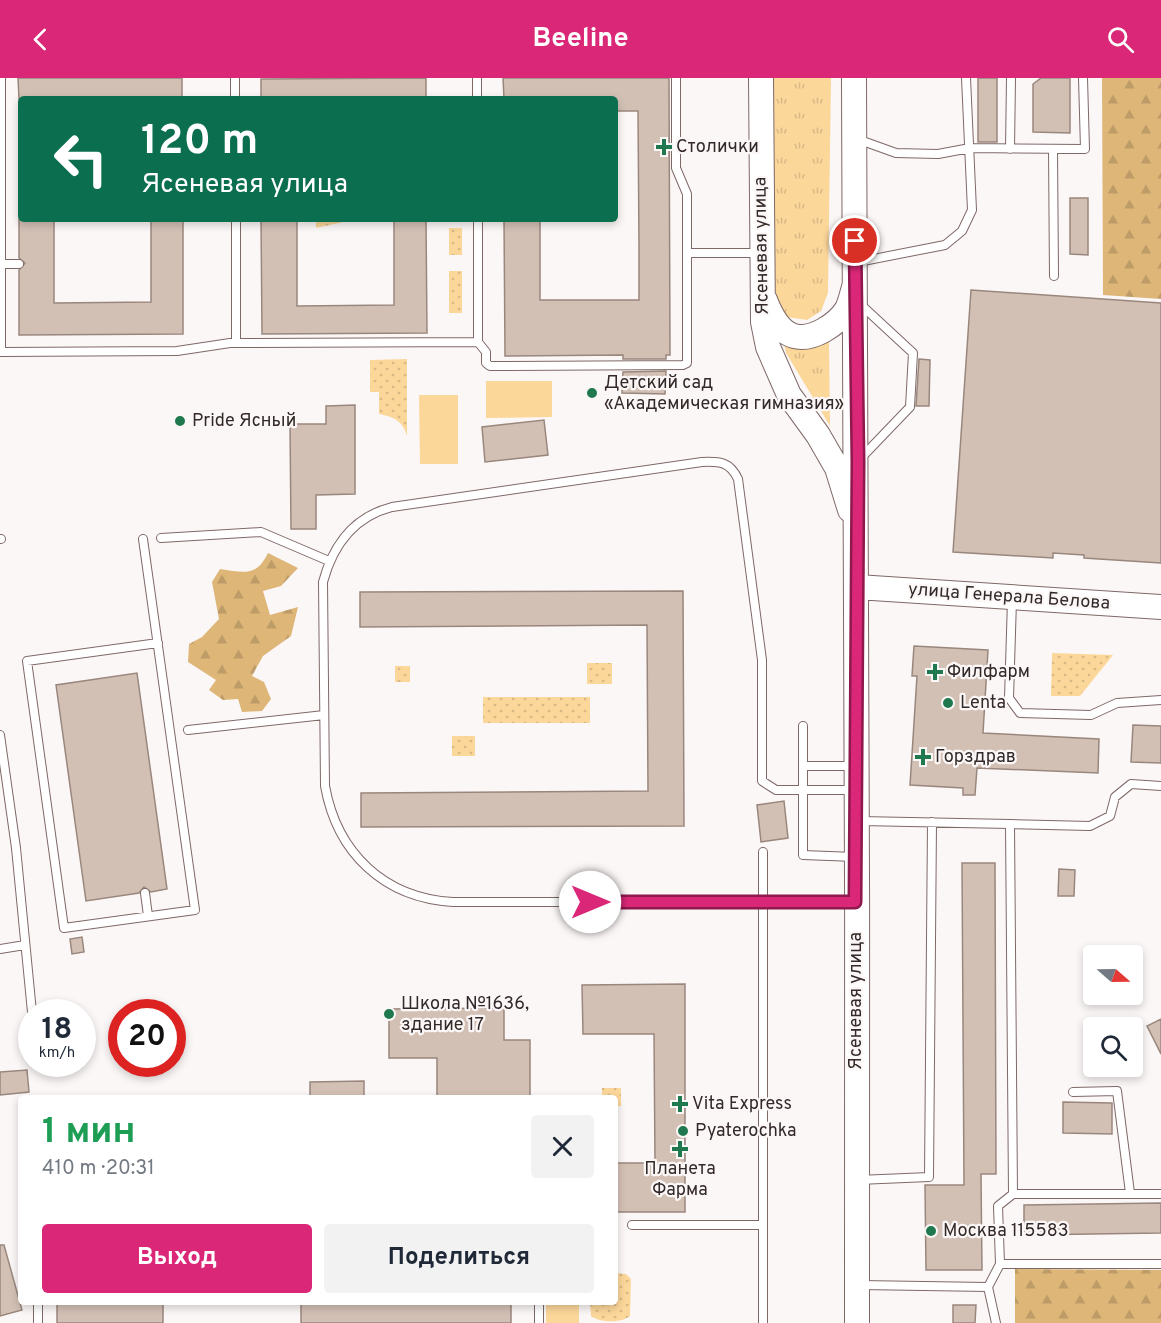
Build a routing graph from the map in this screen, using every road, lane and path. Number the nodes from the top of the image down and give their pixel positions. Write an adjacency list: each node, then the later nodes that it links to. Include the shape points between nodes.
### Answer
1 (1, 78): 20 (lane)
2 (235, 78): 10 (lane)
3 (477, 78): 11 (lane)
4 (676, 78): 18 (lane, via 676,168 687,194)
5 (761, 78): 19 (main road, Ясеневая улица)
6 (854, 78): 12 (main road, Ясеневая улица)
7 (966, 78): 13 (lane)
8 (1011, 78): 14 (lane)
9 (1083, 78): 15 (lane, via 1085,149)
10 (236, 96)
11 (477, 96)
12 (855, 138): 13 (lane, via 896,153 938,154); 23 (main road, Ясеневая улица)
13 (970, 148): 14 (lane); 23 (lane, via 972,210 962,231 945,245)
14 (1010, 149): 15 (lane)
15 (1053, 149): 22 (lane)
16 (236, 222): 26 (lane)
17 (478, 222): 25 (lane)
18 (687, 253): 19 (lane); 25 (lane, via 685,365 490,366)
19 (761, 253): 24 (main road, Ясеневая улица)
20 (1, 264): 21 (lane); 27 (lane)
21 (19, 264)
22 (1054, 276)
23 (856, 281): 24 (main road, via 846,309 816,334 794,336 770,313); 28 (main road, Ясеневая улица); 28 (lane, via 913,353 910,407)
24 (761, 289): 29 (main road, Ясеневая улица, via 768,347 789,395 837,468)
25 (478, 342): 26 (lane)
26 (236, 343): 27 (lane, via 177,351)
27 (1, 352)
28 (858, 462): 29 (main road, Ясеневая улица)
29 (857, 535): 33 (main road, Ясеневая улица)
30 (161, 538): 32 (lane, via 261,532)
31 (143, 539): 36 (lane)
32 (329, 561): 38 (lane, via 324,582); 45 (lane, via 352,527 369,515 392,507 722,462 738,479 758,625 762,781 772,789)
33 (857, 587): 34 (main road, улица Генерала Белова); 43 (main road, Ясеневая улица)
34 (1013, 597): 35 (main road, улица Генерала Белова); 37 (lane, via 1009,698 1020,713 1091,715 1117,703)
35 (1161, 607)
36 (158, 643): 55 (lane, via 195,910); 55 (lane, via 27,661 64,928)
37 (1161, 700)
38 (324, 715): 40 (lane); 53 (lane, via 325,786 337,829 362,864 403,892 453,902)
39 (803, 726): 42 (lane)
40 (188, 730)
41 (0, 735): 56 (lane)
42 (803, 766): 43 (lane); 45 (lane)
43 (856, 766): 46 (main road, Ясеневая улица)
44 (1161, 786): 49 (lane, via 1131,784 1115,796 1110,816 1090,826)
45 (803, 790): 46 (lane); 51 (lane, via 803,855)
46 (856, 790): 47 (main road, Ясеневая улица)
47 (855, 821): 48 (lane); 51 (main road, Ясеневая улица)
48 (933, 822): 49 (lane); 60 (lane, via 929,1177)
49 (1010, 824): 62 (lane)
50 (763, 852): 53 (lane)
51 (855, 857): 54 (main road, Ясеневая улица)
52 (144, 892): 55 (lane)
53 (762, 902): 54 (lane); 65 (lane)
54 (855, 902): 60 (main road, Ясеневая улица)
55 (148, 916)
56 (25, 945): 57 (lane); 58 (lane)
57 (0, 949)
58 (31, 999)
59 (1073, 1092): 61 (lane, via 1117,1091)
60 (857, 1180): 68 (main road, Ясеневая улица)
61 (1130, 1193): 62 (lane); 63 (lane)
62 (1013, 1194): 66 (lane, via 998,1206)
63 (1161, 1194)
64 (632, 1225): 65 (lane)
65 (762, 1225): 74 (lane)
66 (1000, 1264): 67 (lane); 69 (lane)
67 (1161, 1264)
68 (856, 1285): 69 (lane); 75 (main road, Ясеневая улица)
69 (988, 1287): 76 (lane)
70 (38, 1305): 72 (lane)
71 (539, 1305): 73 (lane)
72 (38, 1323)
73 (539, 1323)
74 (763, 1323)
75 (856, 1323)
76 (996, 1323)

